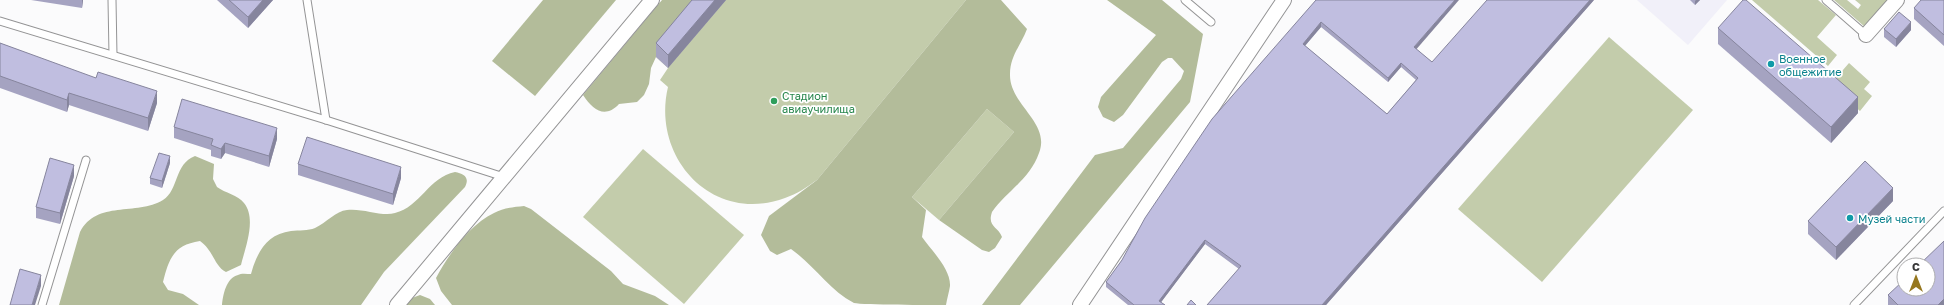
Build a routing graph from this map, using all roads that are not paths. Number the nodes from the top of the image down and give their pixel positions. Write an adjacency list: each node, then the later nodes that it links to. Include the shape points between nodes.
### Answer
1 (112, 0): 11 (lane)
2 (308, 0): 12 (lane)
3 (652, 0): 14 (street)
4 (1185, 0): 9 (lane)
5 (1284, 0): 18 (street)
6 (1826, 0): 10 (lane)
7 (1896, 0): 10 (street)
8 (0, 21): 11 (lane)
9 (1211, 22)
10 (1866, 35)
11 (113, 55): 12 (lane)
12 (326, 120): 14 (lane)
13 (86, 160): 16 (lane)
14 (504, 177): 17 (street)
15 (1944, 211): 19 (lane)
16 (42, 305)
17 (397, 305)
18 (1080, 305)
19 (1854, 305)

